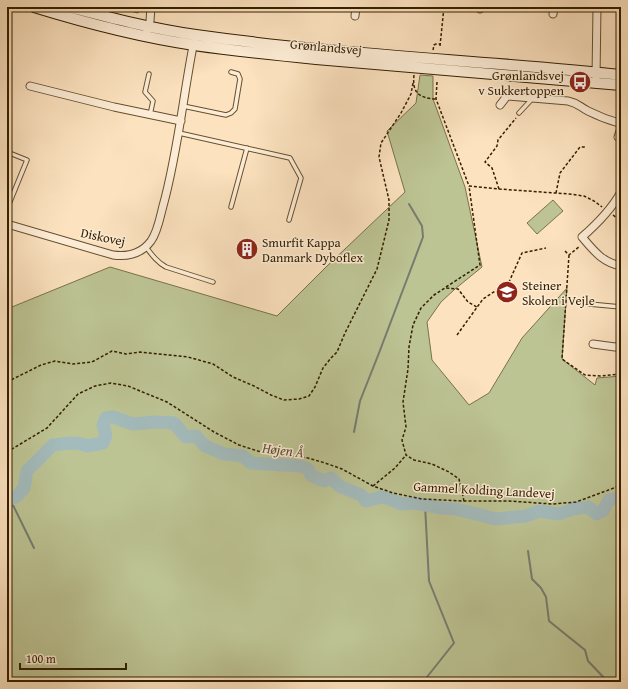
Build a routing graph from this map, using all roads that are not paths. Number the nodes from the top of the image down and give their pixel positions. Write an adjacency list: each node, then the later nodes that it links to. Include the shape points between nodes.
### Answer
1 (34, 7): 7 (street, Grønlandsvej, via 75,20)
2 (69, 7): 7 (street, Grønlandsvej, via 127,22)
3 (151, 7): 7 (street)
4 (356, 7): 6 (street)
5 (597, 7): 11 (street)
6 (355, 16)
7 (147, 31): 8 (street, Grønlandsvej); 9 (street, Grønlandsvej)
8 (195, 35): 9 (street); 11 (street, Grønlandsvej, via 286,46)
9 (193, 45): 14 (street, Grønlandsvej, via 316,59); 19 (street)
10 (231, 72): 19 (lane, via 238,74 240,78 235,109 231,113 226,115)
11 (596, 72): 13 (street, Grønlandsvej); 14 (street)
12 (149, 74): 21 (lane, via 145,92 153,101)
13 (621, 75)
14 (596, 83): 15 (street, Grønlandsvej)
15 (621, 85)
16 (30, 86): 21 (street)
17 (532, 98): 18 (street, via 507,96); 20 (lane); 23 (street, via 575,102 603,118 619,122)
18 (500, 105)
19 (183, 106): 22 (street)
20 (519, 113)
21 (150, 115): 22 (street)
22 (181, 121): 24 (street)
23 (621, 127): 25 (street, via 618,137)
24 (179, 132): 26 (lane); 33 (street, via 156,232)
25 (621, 138)
26 (247, 148): 29 (lane); 31 (lane, via 290,158 301,178)
27 (7, 152): 30 (lane, via 27,160)
28 (621, 192): 34 (street, via 599,222 582,237 603,259)
29 (231, 207)
30 (7, 209)
31 (289, 220)
32 (7, 224): 33 (street, Diskovej, via 114,255 128,255)
33 (146, 247): 35 (lane, via 160,264)
34 (621, 266)
35 (213, 282)
36 (589, 304): 37 (lane)
37 (621, 307)
38 (593, 344): 39 (street, via 615,347)
39 (621, 344)

